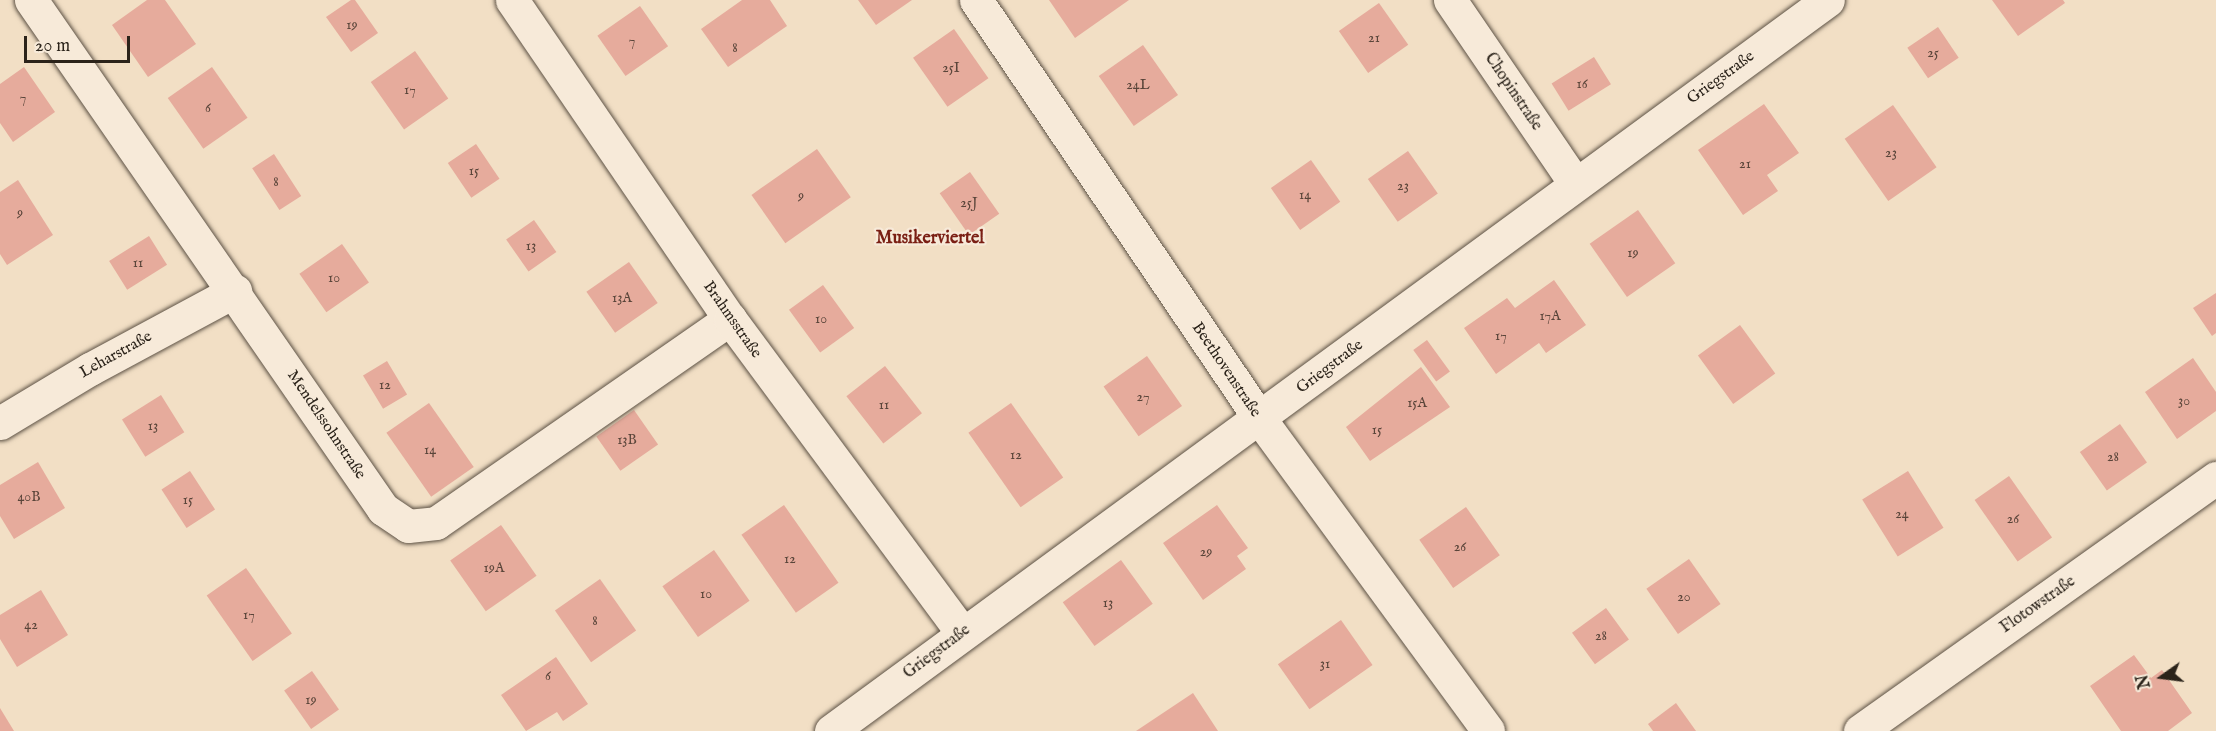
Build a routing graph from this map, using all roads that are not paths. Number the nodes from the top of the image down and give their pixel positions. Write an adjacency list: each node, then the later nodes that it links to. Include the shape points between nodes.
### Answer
1 (31, 0): 7 (street, Mendelssohnstraße)
2 (512, 0): 8 (street, Brahmsstraße)
3 (976, 0): 9 (street, Beethovenstraße)
4 (1450, 0): 6 (street, Chopinstraße)
5 (1828, 0): 6 (street, Griegstraße)
6 (1575, 183): 9 (street, Griegstraße)
7 (235, 291): 8 (street, Mendelssohnstraße, via 383,509 408,526 435,523); 10 (street, Leharstraße, via 90,369)
8 (730, 320): 12 (street, Brahmsstraße)
9 (1260, 419): 12 (street, Griegstraße); 14 (street, Beethovenstraße)
10 (0, 423)
11 (2216, 478): 15 (street, Flotowstraße)
12 (962, 633): 13 (street, Griegstraße)
13 (831, 731)
14 (1488, 731)
15 (1860, 731)

